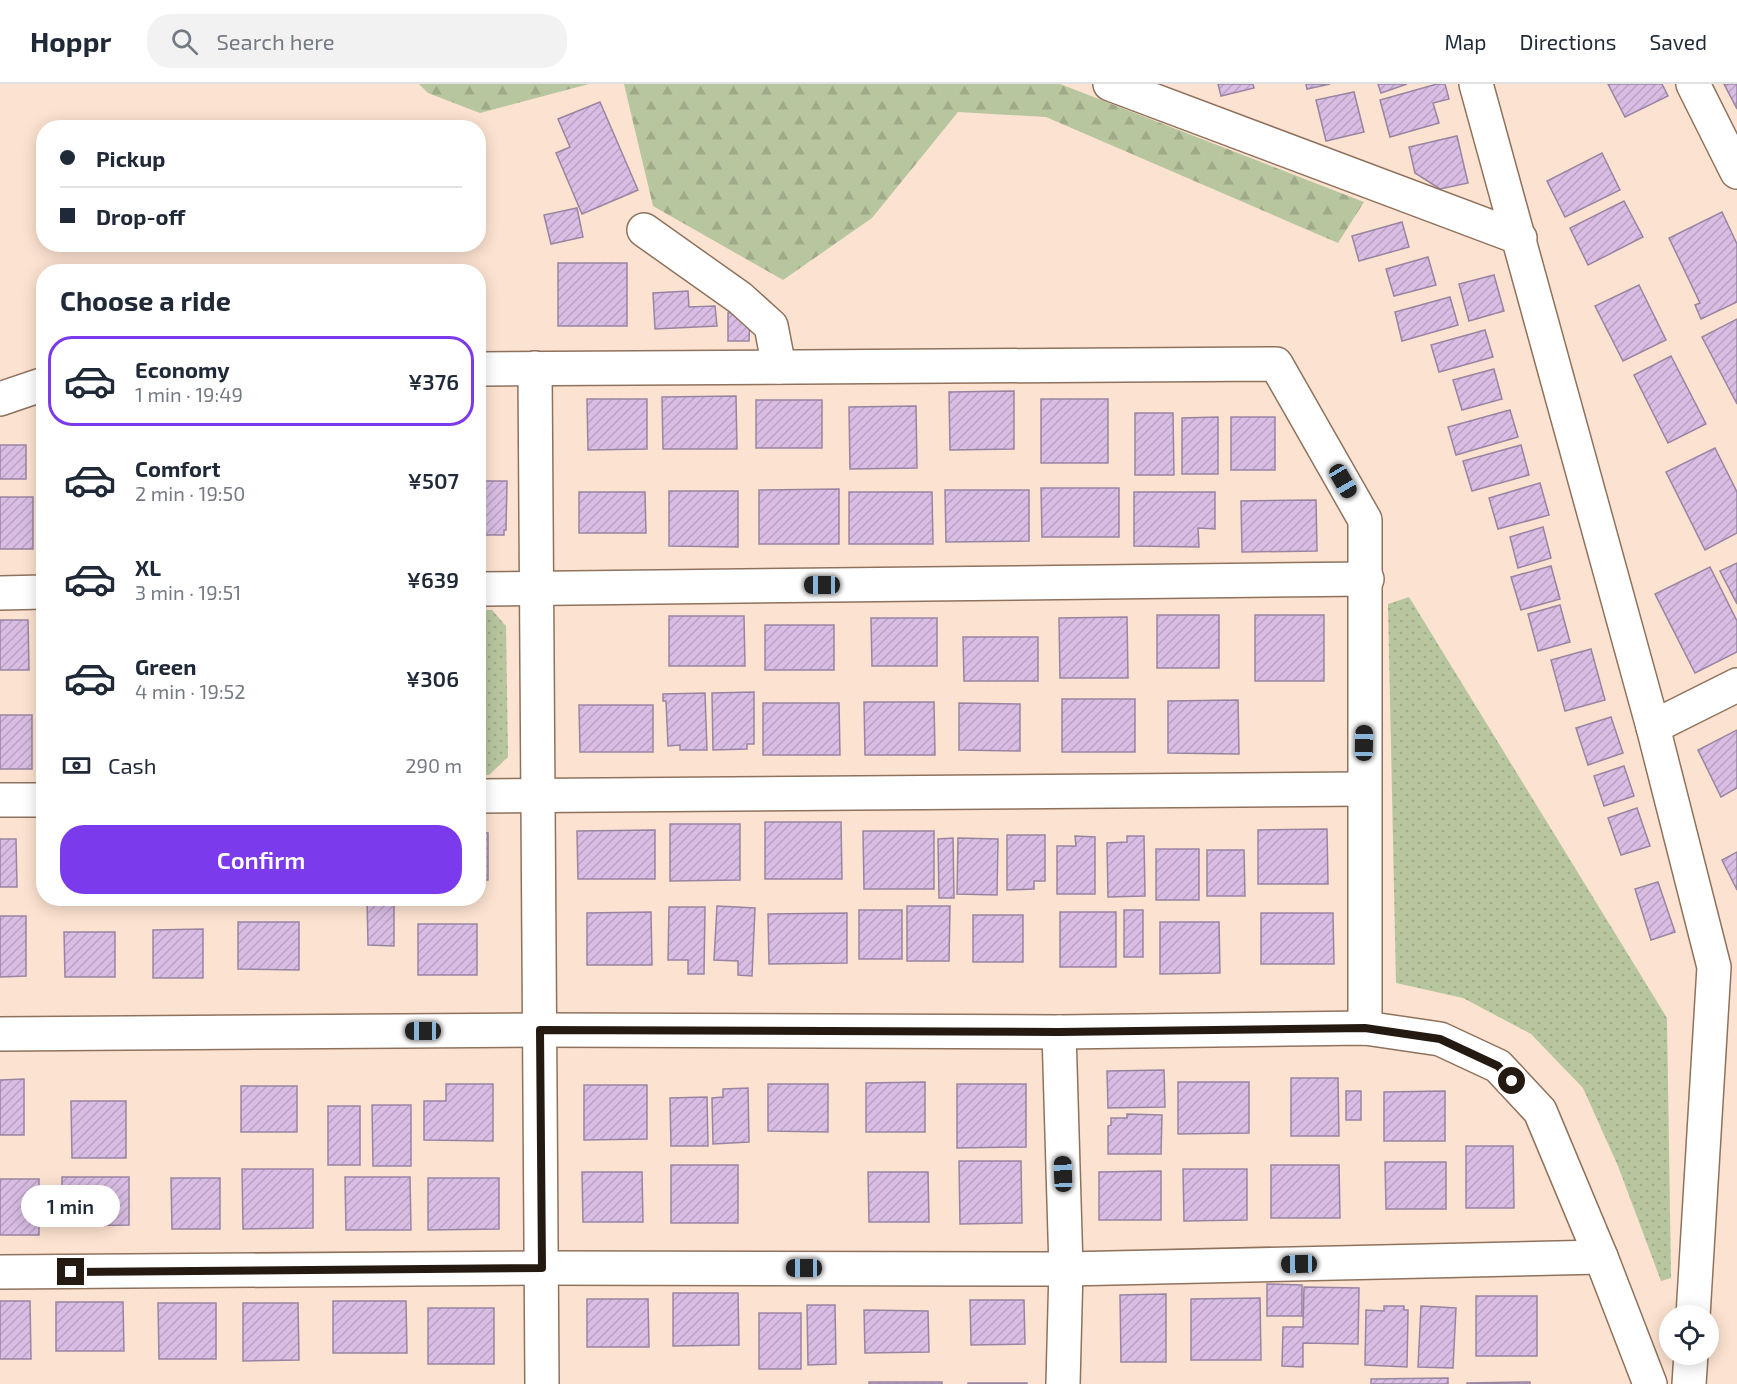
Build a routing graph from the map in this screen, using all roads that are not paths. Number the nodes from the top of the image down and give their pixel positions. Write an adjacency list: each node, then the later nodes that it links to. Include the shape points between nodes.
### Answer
1 (1110, 84): 6 (street)
2 (1476, 84): 6 (street)
3 (1693, 84): 4 (street)
4 (1737, 172)
5 (644, 230): 7 (street, via 740,298 771,326)
6 (1520, 238): 18 (street)
7 (779, 367): 8 (street); 12 (street, via 1276,364 1365,520)
8 (535, 368): 9 (street); 13 (street)
9 (486, 369)
10 (36, 387): 11 (street)
11 (0, 399)
12 (1367, 579): 13 (street); 19 (street)
13 (537, 588): 14 (street); 20 (street)
14 (486, 589)
15 (36, 592): 16 (street)
16 (0, 593)
17 (1737, 685): 18 (street)
18 (1653, 727): 24 (street)
19 (1363, 789): 20 (street); 26 (street)
20 (538, 795): 21 (street); 27 (street)
21 (486, 796)
22 (0, 800): 23 (street)
23 (36, 800)
24 (1714, 967): 25 (street); 34 (street)
25 (1737, 1003)
26 (1365, 1028): 28 (street); 30 (street, via 1440,1039 1498,1066 1540,1111)
27 (540, 1030): 28 (street); 29 (street); 31 (street)
28 (1059, 1032): 32 (street)
29 (0, 1034)
30 (1601, 1257): 32 (street); 38 (street)
31 (542, 1268): 32 (street); 33 (street); 36 (street)
32 (1066, 1269): 37 (street)
33 (0, 1272)
34 (1694, 1305)
35 (1690, 1365): 39 (street)
36 (543, 1384)
37 (1063, 1384)
38 (1650, 1384)
39 (1689, 1384)

